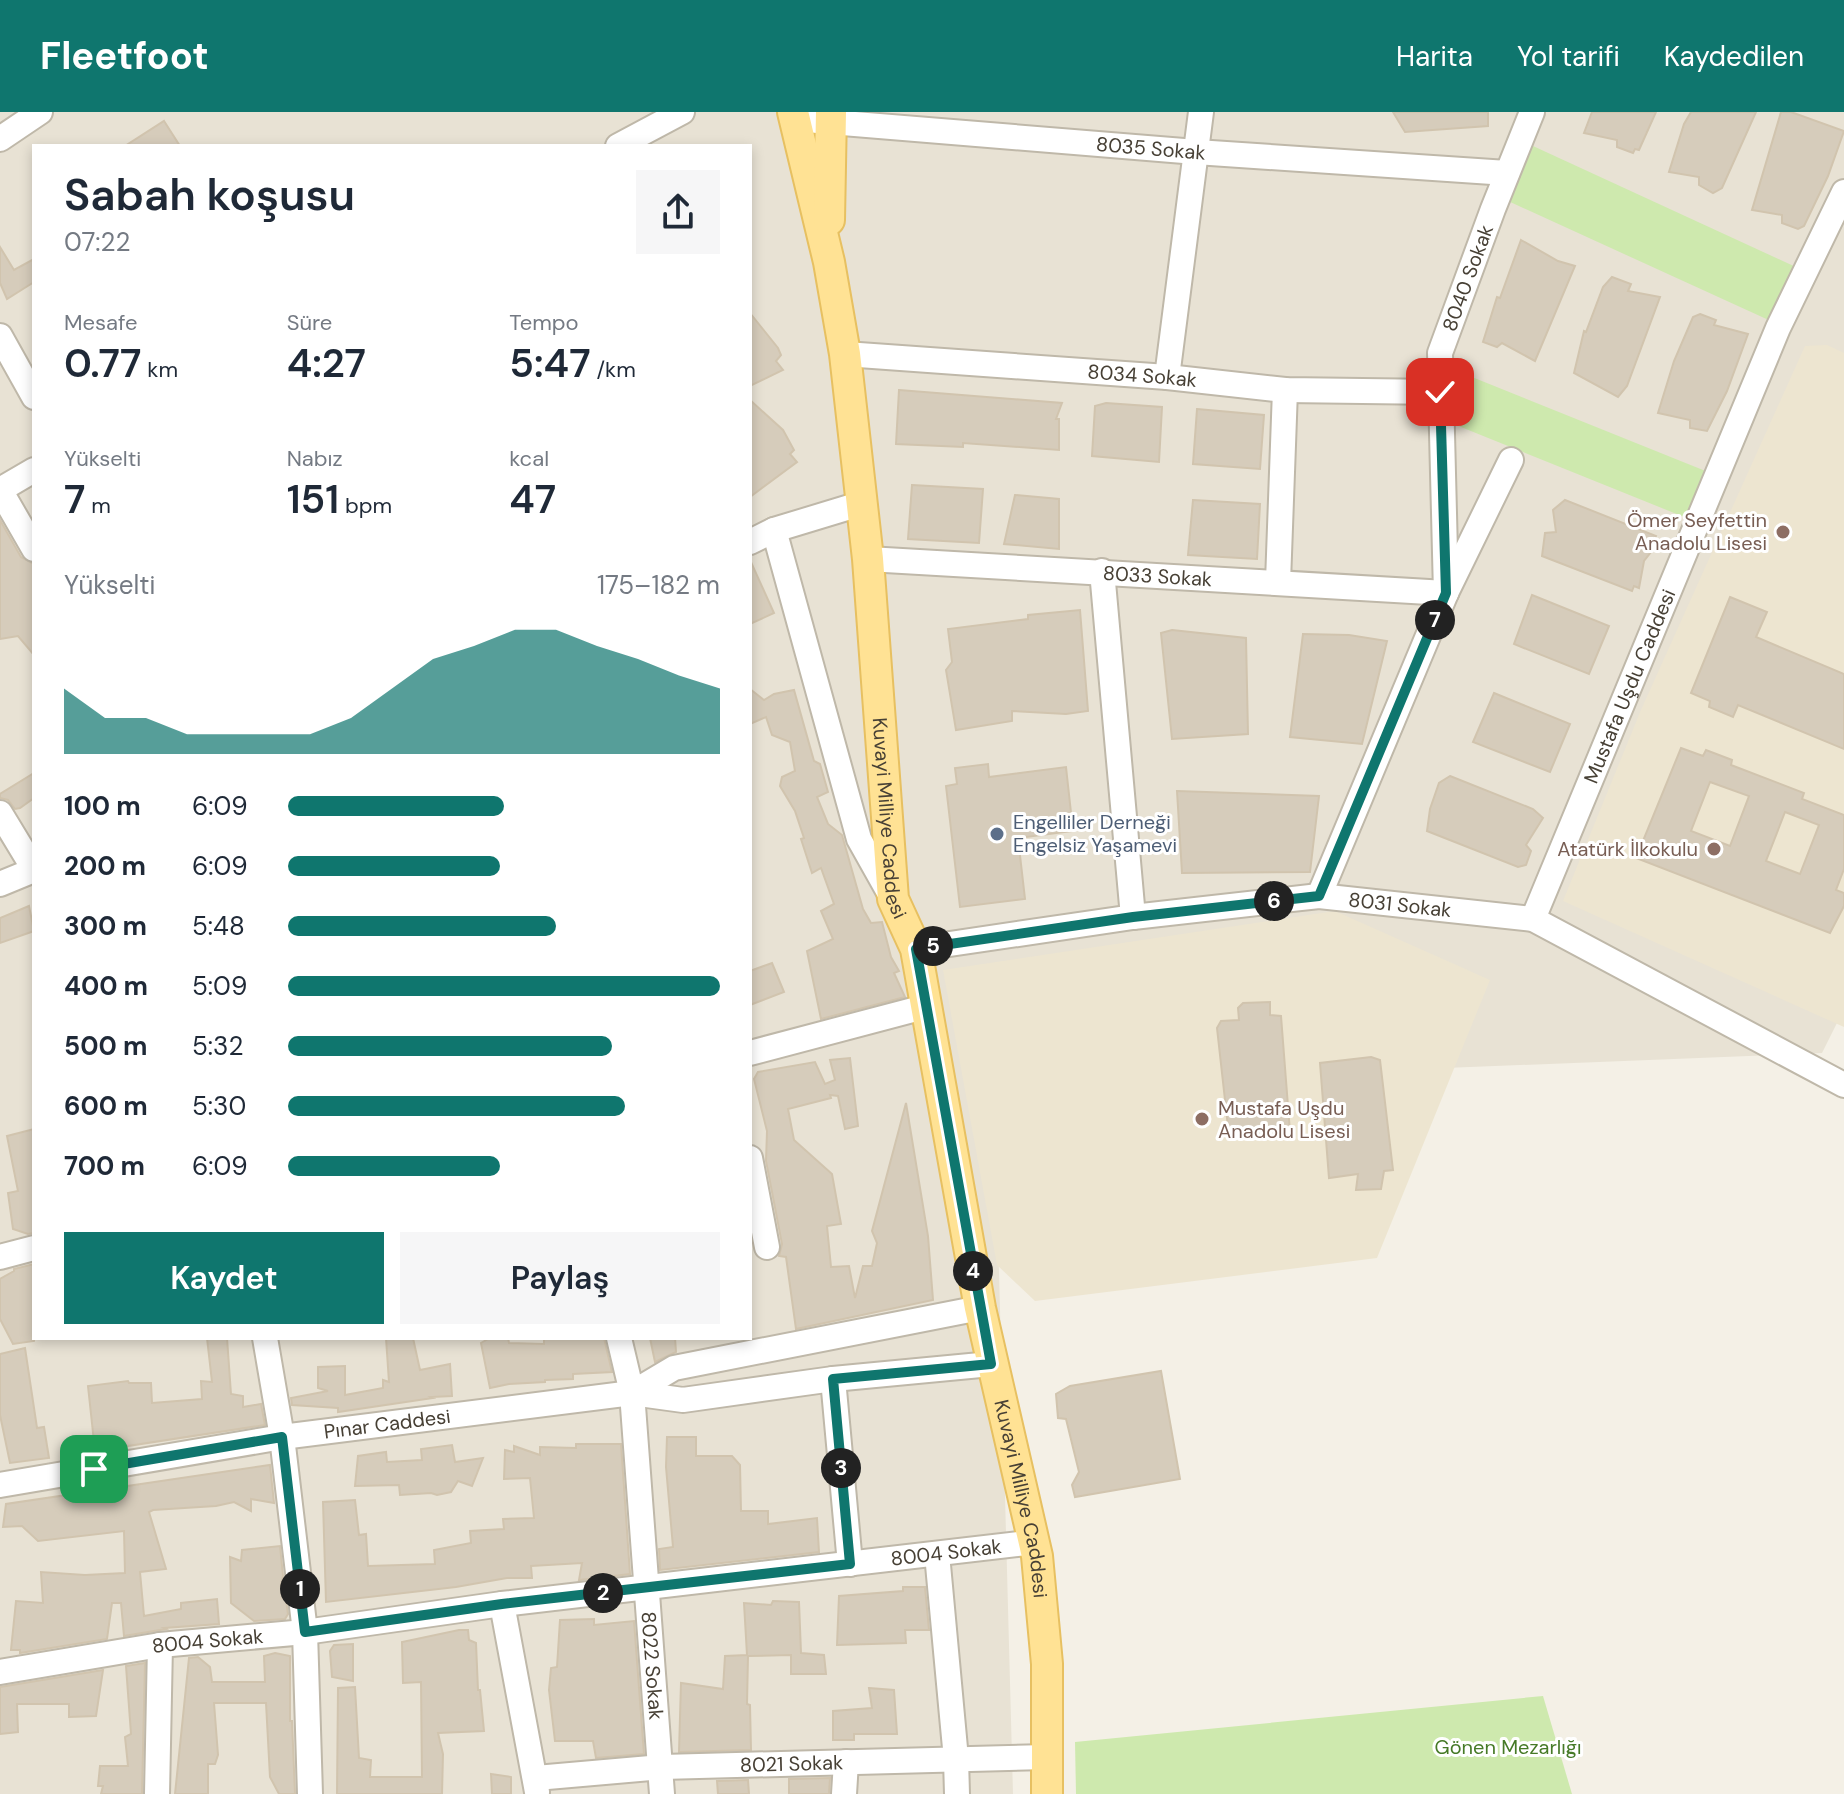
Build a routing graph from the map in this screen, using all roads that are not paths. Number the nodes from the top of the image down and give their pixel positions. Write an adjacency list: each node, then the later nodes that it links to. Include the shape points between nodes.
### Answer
1 (40, 112): 7 (street)
2 (682, 112): 8 (street)
3 (1201, 112): 9 (street)
4 (1532, 112): 10 (street, 8040 Sokak)
5 (793, 115): 6 (street, 8035 Sokak); 12 (main road, Kuvayi Milliye Caddesi)
6 (831, 116): 9 (street, 8035 Sokak); 12 (main road, Kuvayi Milliye Caddesi)
7 (0, 139)
8 (622, 144)
9 (1196, 152): 10 (street, 8035 Sokak); 15 (street)
10 (1507, 173): 17 (street, 8040 Sokak, via 1440,353)
11 (1844, 192): 37 (street, Mustafa Uşdu Caddesi, via 1778,328)
12 (829, 262): 14 (main road, Kuvayi Milliye Caddesi)
13 (0, 336): 18 (street)
14 (845, 354): 15 (street, 8034 Sokak); 22 (main road, Kuvayi Milliye Caddesi)
15 (1167, 377): 16 (street, 8034 Sokak)
16 (1285, 390): 17 (street, 8034 Sokak); 28 (street)
17 (1440, 392): 29 (street, 8040 Sokak)
18 (32, 393)
19 (1511, 460): 29 (street)
20 (32, 471): 21 (street)
21 (0, 490): 25 (street)
22 (863, 503): 23 (street); 26 (main road, Kuvayi Milliye Caddesi)
23 (774, 530): 24 (street); 35 (street, via 859,839)
24 (752, 541)
25 (32, 546)
26 (868, 559): 27 (street, 8033 Sokak); 35 (main road, Kuvayi Milliye Caddesi)
27 (1102, 571): 28 (street, 8033 Sokak); 36 (street)
28 (1278, 582): 29 (street, 8033 Sokak)
29 (1446, 593): 34 (street)
30 (0, 813): 31 (street)
31 (32, 866)
32 (32, 870): 33 (street)
33 (0, 884)
34 (1319, 896): 36 (street, 8031 Sokak); 37 (street, 8031 Sokak)
35 (893, 899): 38 (main road, Kuvayi Milliye Caddesi)
36 (1133, 917): 38 (street, 8031 Sokak)
37 (1533, 919): 41 (street, 8031 Sokak)
38 (916, 949): 39 (main road, Kuvayi Milliye Caddesi)
39 (928, 1006): 40 (street); 46 (main road, Kuvayi Milliye Caddesi)
40 (752, 1052)
41 (1844, 1085)
42 (752, 1168): 43 (street)
43 (767, 1247)
44 (32, 1249): 45 (street)
45 (0, 1257)
46 (980, 1308): 49 (main road, Kuvayi Milliye Caddesi); 51 (street, Pınar Caddesi, via 674,1368)
47 (265, 1340): 52 (street)
48 (619, 1340): 51 (street, 8022 Sokak)
49 (991, 1364): 50 (street, Pınar Caddesi); 54 (main road, Kuvayi Milliye Caddesi)
50 (833, 1379): 51 (street, Pınar Caddesi, via 683,1400); 56 (street)
51 (632, 1393): 52 (street, Pınar Caddesi); 57 (street, 8022 Sokak)
52 (282, 1437): 53 (street, Pınar Caddesi); 59 (street)
53 (0, 1485)
54 (1035, 1542): 55 (street, 8004 Sokak); 62 (main road, Kuvayi Milliye Caddesi, via 1047,1664)
55 (937, 1554): 56 (street, 8004 Sokak); 63 (street)
56 (850, 1564): 57 (street, 8004 Sokak)
57 (647, 1588): 58 (street, 8004 Sokak); 65 (street, 8022 Sokak)
58 (502, 1604): 59 (street, 8004 Sokak); 66 (street)
59 (305, 1632): 60 (street, 8004 Sokak); 68 (street)
60 (160, 1645): 61 (street, 8004 Sokak); 67 (street)
61 (0, 1672)
62 (1047, 1757): 63 (street, 8021 Sokak); 72 (main road, Kuvayi Milliye Caddesi)
63 (956, 1759): 64 (street, 8021 Sokak); 71 (street)
64 (846, 1762): 65 (street, 8021 Sokak); 70 (street)
65 (662, 1767): 66 (street, 8021 Sokak); 69 (street, 8022 Sokak)
66 (537, 1786)
67 (157, 1794)
68 (310, 1794)
69 (662, 1794)
70 (844, 1794)
71 (957, 1794)
72 (1047, 1794)

